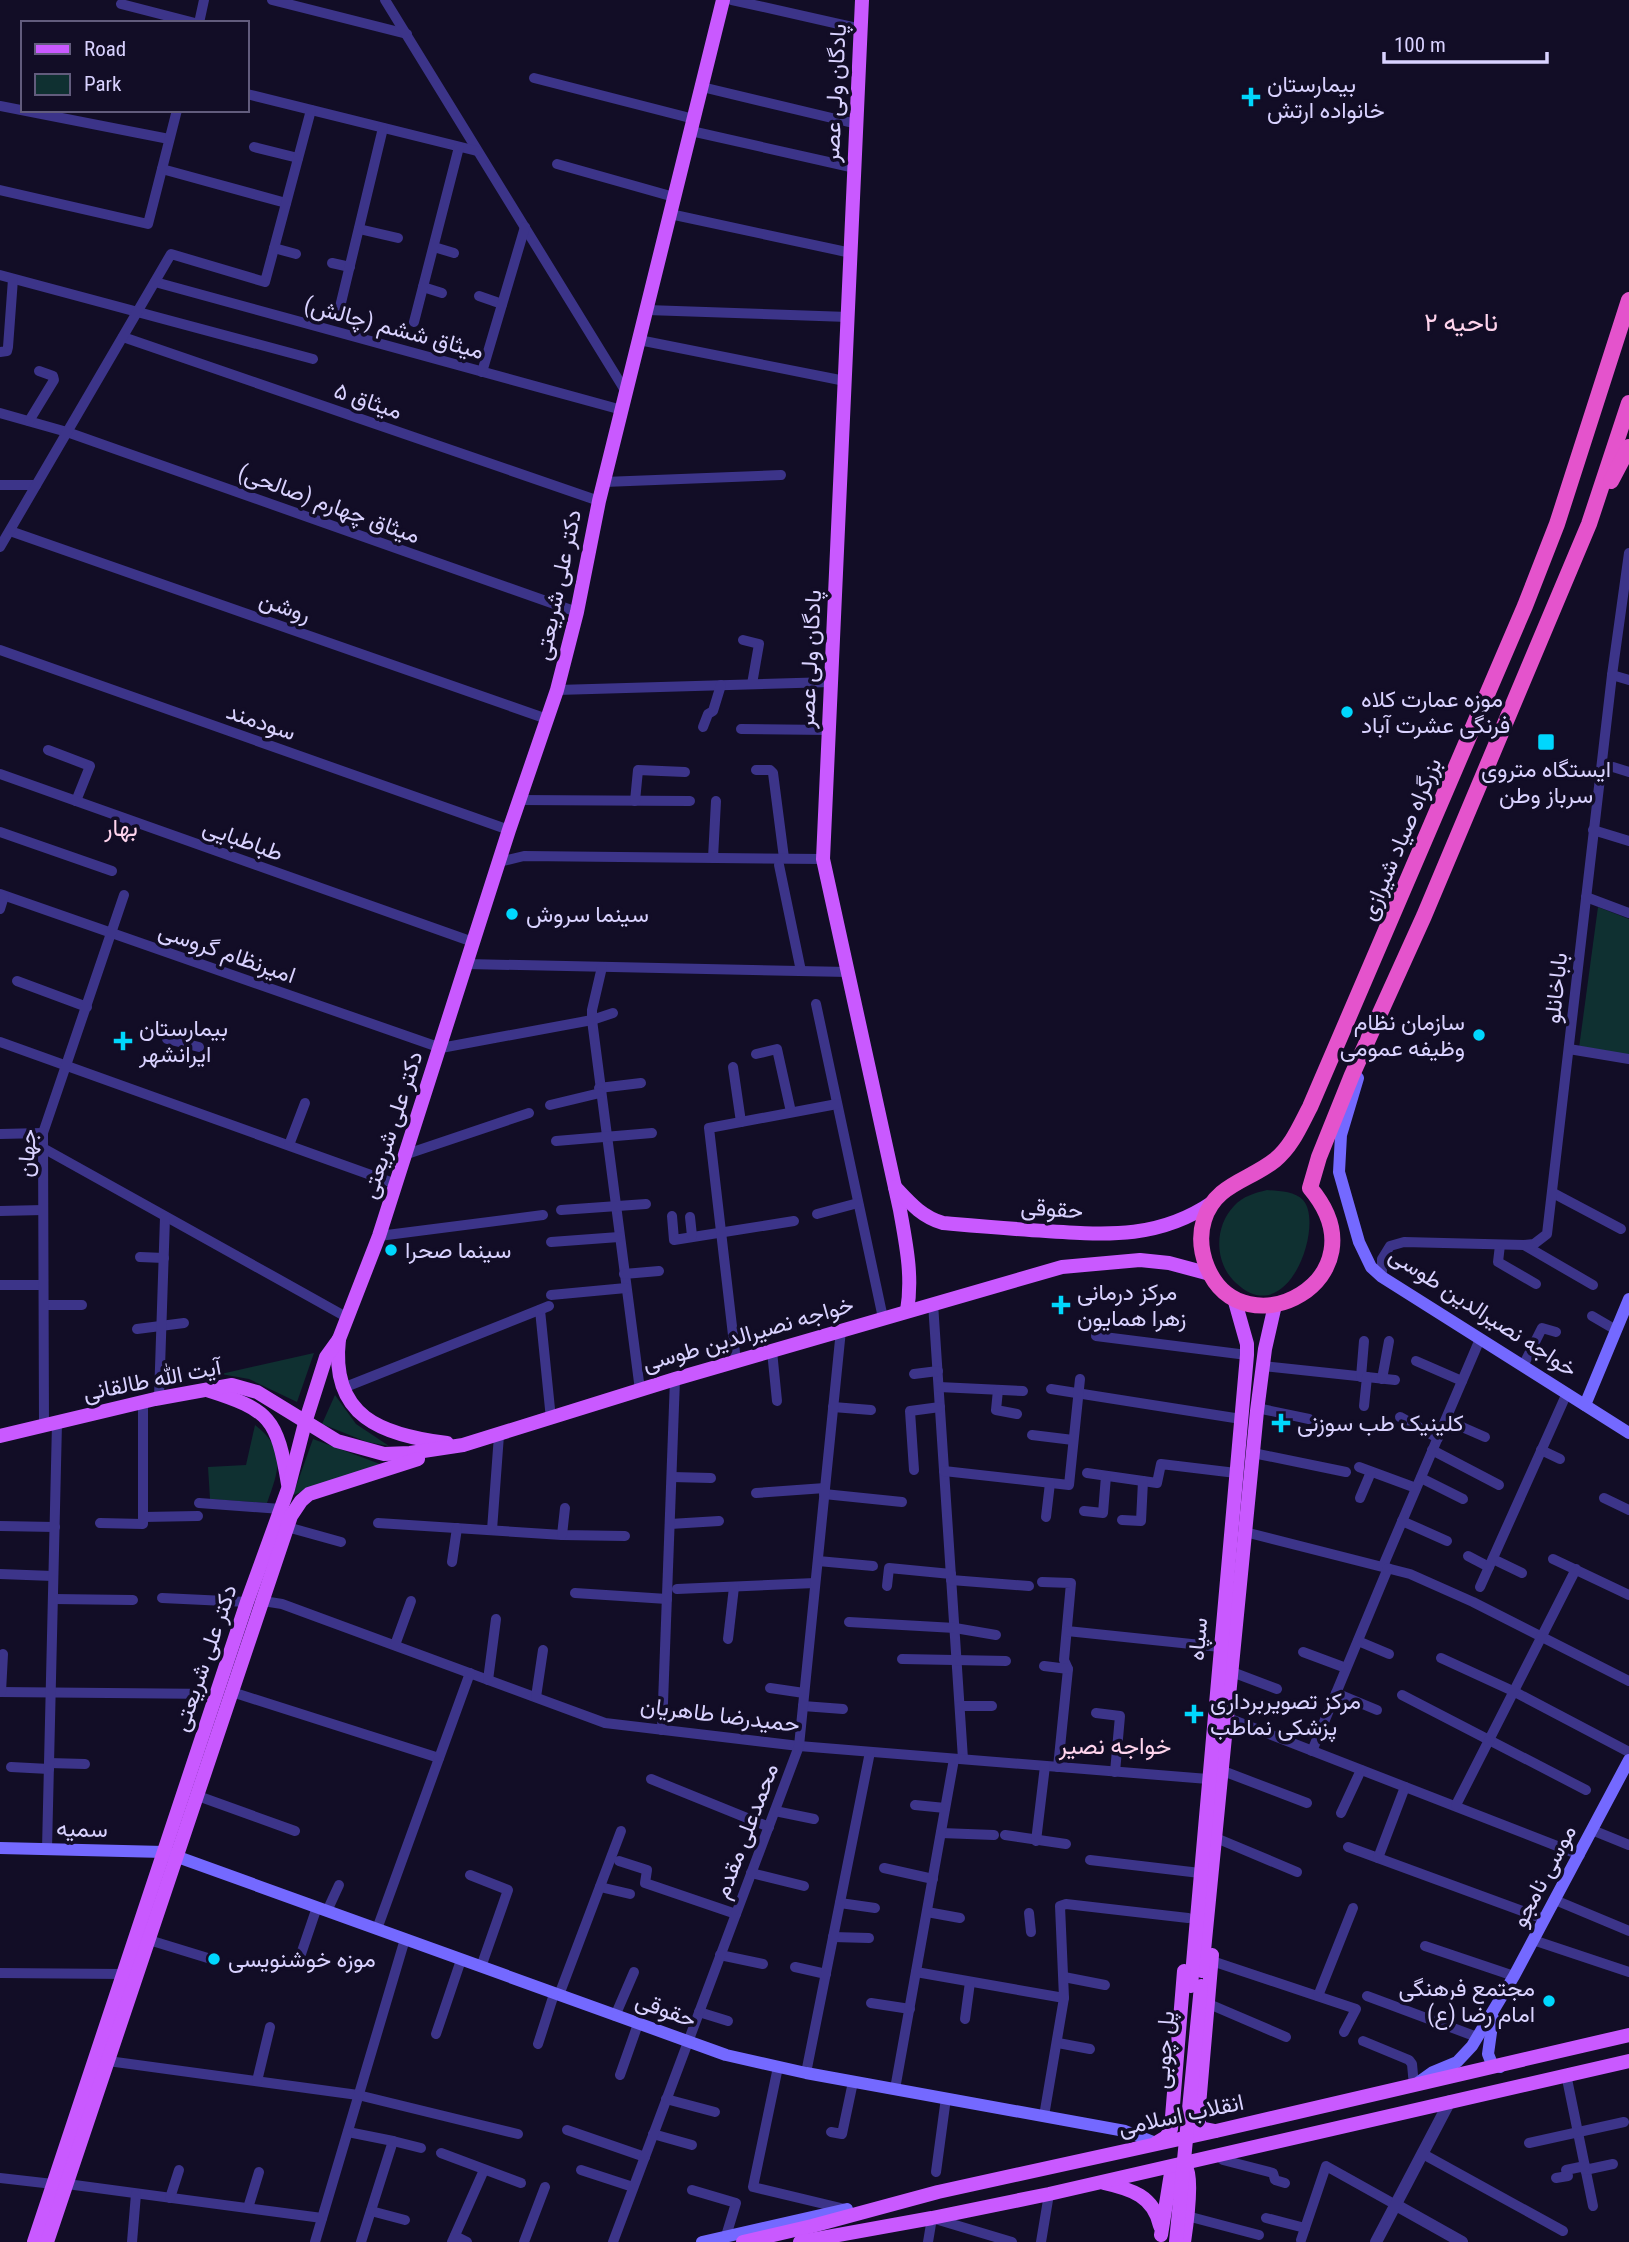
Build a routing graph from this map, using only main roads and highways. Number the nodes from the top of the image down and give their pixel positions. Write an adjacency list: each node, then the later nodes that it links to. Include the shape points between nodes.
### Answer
1 (723, 0): 15 (main road, دکتر علی شریعتی, via 557,690 407,1154)
2 (862, 0): 8 (main road, پادگان ولی عصر, via 823,859)
3 (1629, 300): 9 (highway, بزرگراه صیاد شیرازی, via 1558,524 1530,595 1310,1107 1287,1149)
4 (1629, 403): 6 (highway)
5 (1629, 447): 6 (highway)
6 (1589, 524): 7 (highway)
7 (1370, 1039): 13 (highway, via 1310,1188 1328,1218 1332,1237 1329,1257 1310,1289); 17 (main road, خواجه نصیرالدین طوسی, via 1341,1135 1339,1172 1371,1268)
8 (894, 1186): 9 (main road, حقوقی, via 920,1212 943,1223 1106,1235 1165,1226); 14 (main road, پادگان ولی عصر, via 910,1268)
9 (1213, 1202): 10 (highway, via 1201,1238)
10 (1210, 1274): 11 (highway); 14 (main road, خواجه نصیرالدین طوسی, via 1140,1260 1062,1267)
11 (1234, 1298): 13 (highway, via 1254,1305); 26 (main road, سپاه, via 1247,1355 1208,1779)
12 (1629, 1298): 17 (main road)
13 (1275, 1305): 26 (main road, سپاه, via 1257,1408 1216,1838)
14 (907, 1311): 21 (main road, خواجه نصیرالدین طوسی)
15 (339, 1339): 18 (main road, دکتر علی شریعتی, via 326,1357); 21 (main road, via 343,1388 366,1419 407,1437)
16 (202, 1389): 18 (main road, آیت الله طالقانی, via 232,1385 249,1389); 20 (main road, آیت الله طالقانی); 22 (main road, via 255,1408 272,1425 282,1450)
17 (1585, 1405): 19 (main road, خواجه نصیرالدین طوسی)
18 (305, 1423): 21 (main road, خواجه نصیرالدین طوسی, via 337,1441 384,1454); 22 (main road, دکتر علی شریعتی)
19 (1629, 1433)
20 (0, 1436)
21 (463, 1445): 25 (main road, دکتر علی شریعتی, via 309,1494 295,1509 198,1796)
22 (288, 1489): 25 (main road, دکتر علی شریعتی, via 217,1693)
23 (1629, 1760): 28 (main road, موسی نامجو)
24 (0, 1848): 25 (main road, سمیه)
25 (170, 1854): 36 (main road, حقوقی, via 726,2055 1125,2131); 39 (main road, دکتر علی شریعتی, via 123,1974); 39 (main road, دکتر علی شریعتی, via 149,1940)
26 (1206, 1874): 27 (main road, سپاه); 33 (main road, via 1188,1918); 34 (main road, via 1216,1911)
27 (1196, 1986): 44 (main road, پل چوبی); 51 (main road, پل چوبی, bridge)
28 (1494, 2011): 31 (main road, موسی نامجو, via 1488,2054 1492,2064); 32 (main road, موسی نامجو, via 1466,2054)
29 (1629, 2035): 31 (main road, انقلاب اسلامی)
30 (1629, 2061): 37 (main road, انقلاب اسلامی)
31 (1500, 2067): 32 (main road, انقلاب اسلامی)
32 (1414, 2086): 35 (main road, انقلاب اسلامی)
33 (1174, 2099): 34 (main road, via 1178,2114 1191,2120); 36 (main road, via 1171,2129)
34 (1200, 2101): 35 (main road, via 1200,2128)
35 (1216, 2131): 36 (main road, انقلاب اسلامی)
36 (1157, 2143): 41 (main road, انقلاب اسلامی)
37 (1213, 2155): 38 (main road, انقلاب اسلامی); 40 (main road, via 1199,2165)
38 (1099, 2182): 43 (main road, انقلاب اسلامی); 44 (main road, via 1142,2196 1158,2215)
39 (60, 2184): 45 (main road, دکتر علی شریعتی); 46 (main road, دکتر علی شریعتی)
40 (1190, 2185): 44 (main road, via 1186,2168 1175,2168); 52 (main road)
41 (938, 2192): 42 (main road); 48 (main road, انقلاب اسلامی)
42 (847, 2209): 47 (main road)
43 (932, 2218): 49 (main road, انقلاب اسلامی); 50 (main road)
44 (1163, 2240)
45 (34, 2242)
46 (47, 2242)
47 (702, 2242)
48 (743, 2242)
49 (800, 2242)
50 (838, 2242)
51 (1176, 2242)
52 (1184, 2242)

